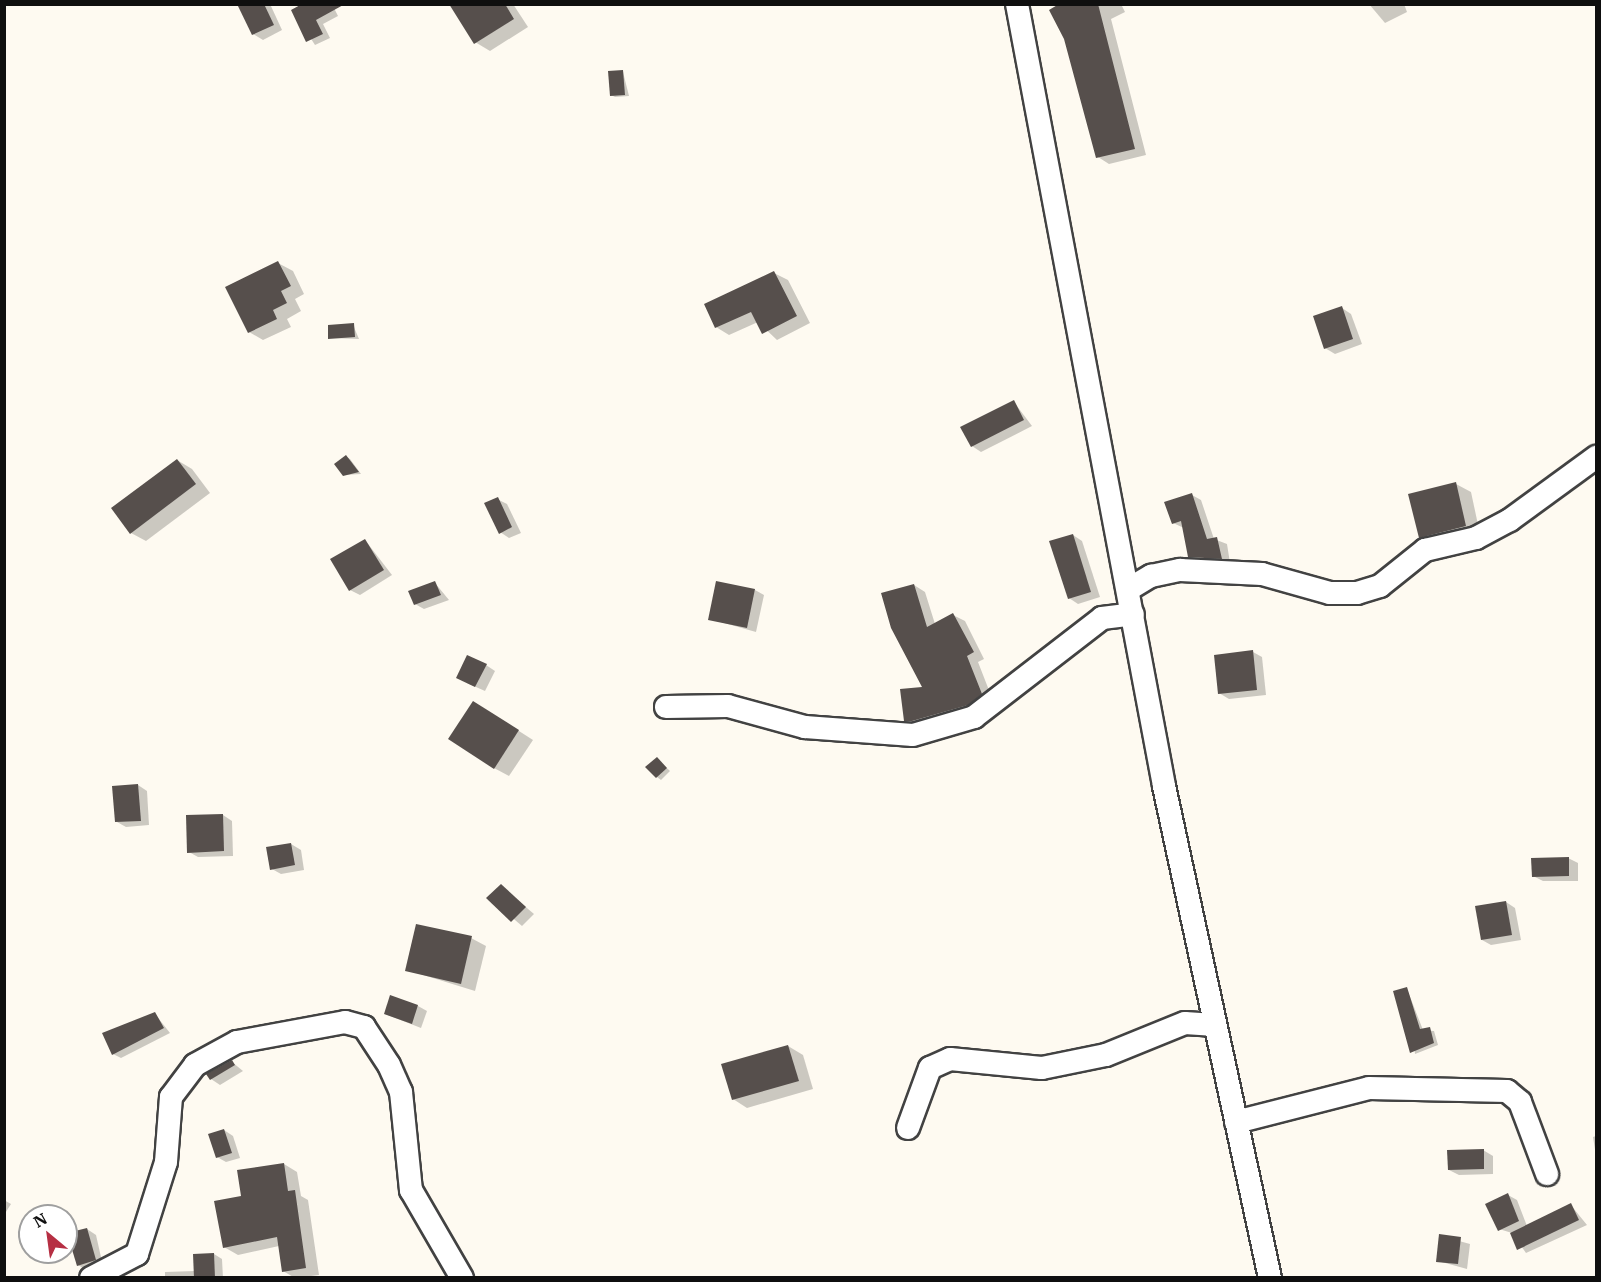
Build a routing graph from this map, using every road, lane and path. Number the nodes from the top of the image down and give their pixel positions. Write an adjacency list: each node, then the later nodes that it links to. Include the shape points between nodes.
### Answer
1 (1017, 4): 3 (street)
2 (1596, 457): 3 (street, via 1510,520 1476,538 1425,550 1380,586 1357,593 1330,593 1262,574 1180,570 1151,576)
3 (1129, 590): 4 (street)
4 (1133, 614): 5 (street, via 1102,618 974,717 913,735 805,727 728,706); 6 (street)
5 (666, 707)
6 (1215, 1025): 7 (street); 8 (street, via 1185,1023 1106,1055 1042,1068 950,1059 930,1068)
7 (1236, 1122): 9 (street, via 1369,1088 1507,1091 1520,1102); 12 (street)
8 (908, 1128)
9 (1548, 1174)
10 (92, 1278): 11 (street, via 137,1254 166,1162 171,1097 195,1065 237,1042 345,1022 364,1027 389,1065 401,1092 411,1190)
11 (462, 1278)
12 (1270, 1278)

